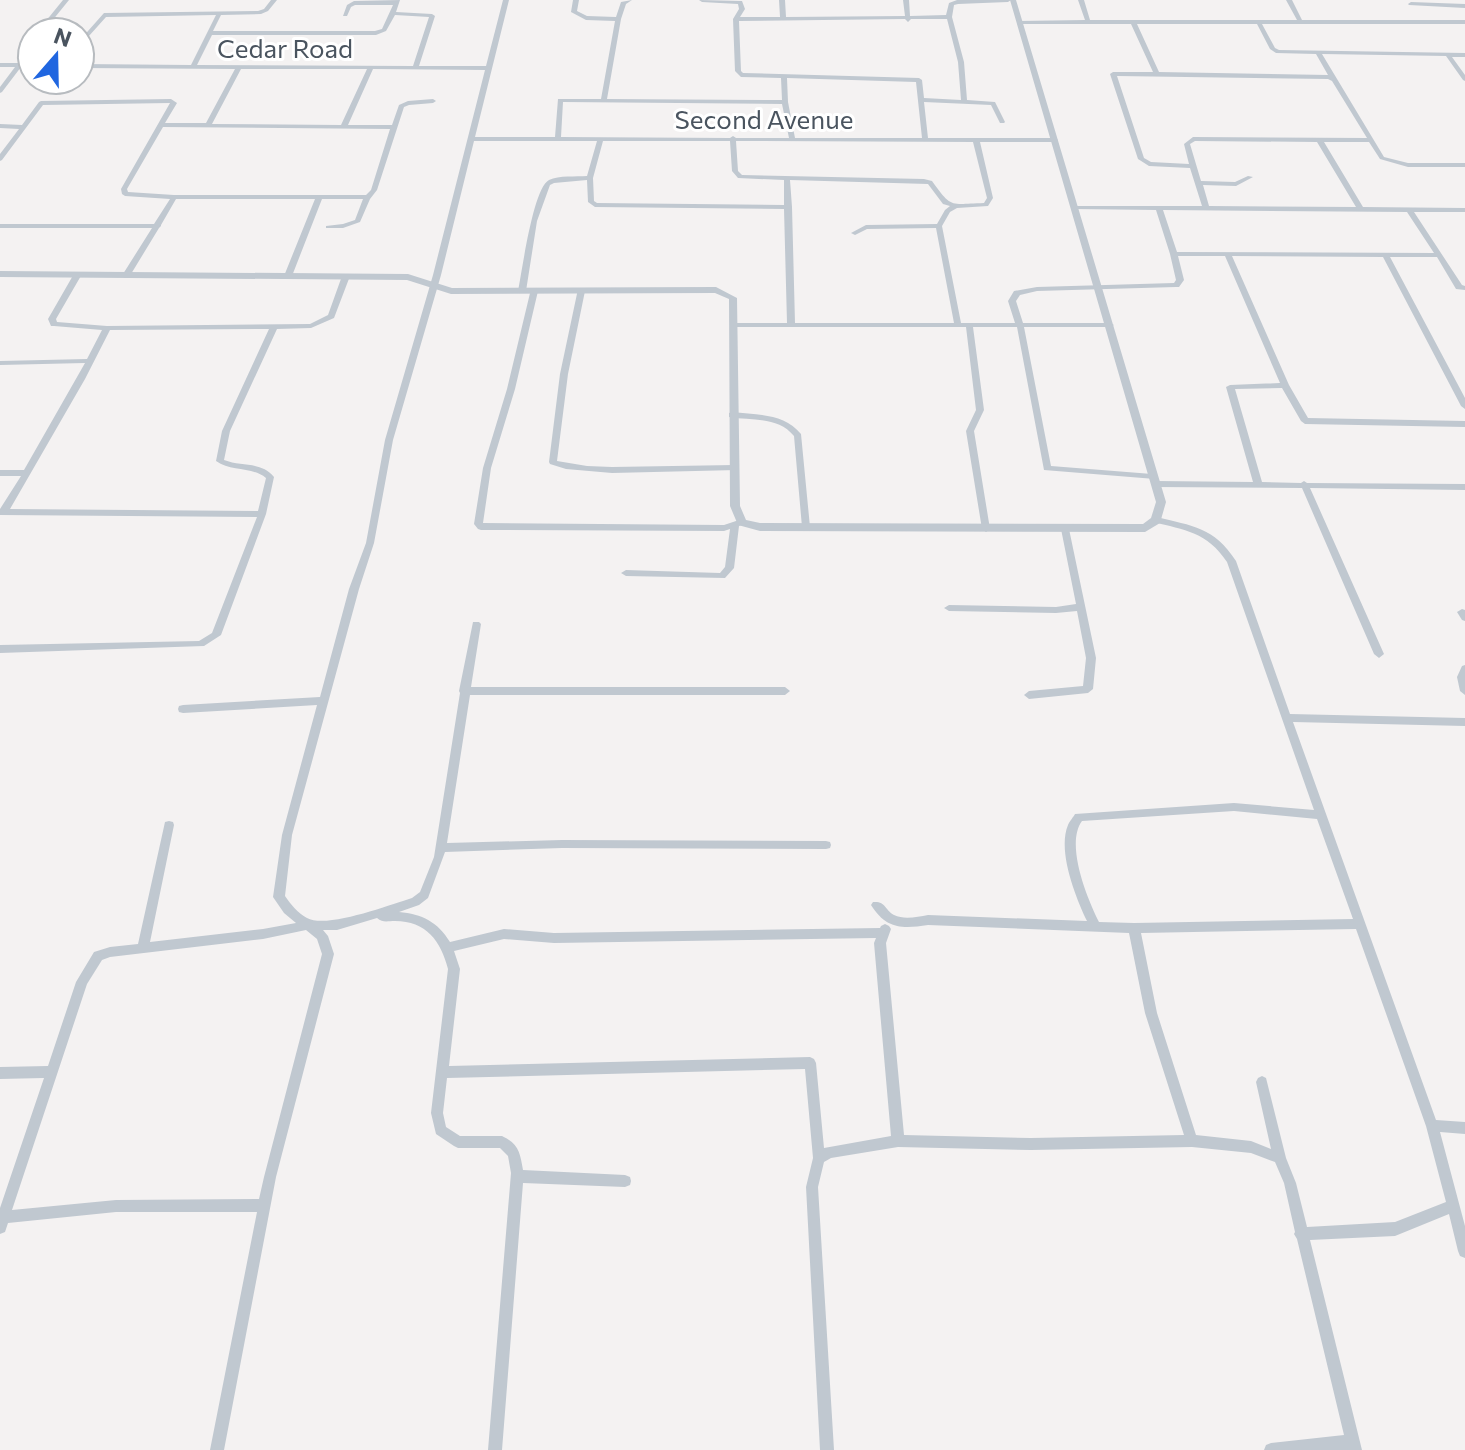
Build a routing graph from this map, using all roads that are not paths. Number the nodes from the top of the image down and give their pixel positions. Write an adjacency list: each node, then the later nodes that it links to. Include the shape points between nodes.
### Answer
1 (66, 0): 18 (street)
2 (274, 0): 16 (street, via 262,12)
3 (506, 0): 41 (street)
4 (576, 0): 20 (street, via 574,12 579,17)
5 (629, 0): 20 (street)
6 (702, 0): 21 (street, via 740,2)
7 (782, 0): 22 (street)
8 (906, 0): 23 (street)
9 (1010, 0): 19 (street, via 953,3); 26 (street)
10 (1081, 0): 27 (street)
11 (1289, 0): 25 (street)
12 (397, 1): 15 (street); 17 (street, via 354,3)
13 (1410, 2): 14 (street); 29 (street)
14 (1465, 6)
15 (393, 13): 32 (street, via 384,30 376,33); 40 (street, via 432,16)
16 (219, 14): 31 (street, via 111,13); 32 (street)
17 (345, 15)
18 (53, 16)
19 (949, 17): 23 (street); 50 (street)
20 (618, 19): 48 (street)
21 (736, 19): 22 (street); 44 (street, via 738,71)
22 (783, 19): 23 (street)
23 (908, 20)
24 (1258, 21): 25 (street); 28 (street); 33 (street, via 1273,49)
25 (1300, 21): 29 (street)
26 (1020, 22): 27 (street); 67 (street)
27 (1088, 22): 28 (street)
28 (1133, 22): 43 (street)
29 (1422, 22): 30 (street)
30 (1465, 22)
31 (96, 23)
32 (211, 33): 37 (street)
33 (1318, 53): 34 (street); 46 (street)
34 (1447, 54): 35 (street); 45 (street)
35 (1465, 55)
36 (96, 66): 37 (street, Cedar Road)
37 (193, 66): 38 (street, Cedar Road)
38 (239, 67): 39 (street, Cedar Road); 54 (street)
39 (371, 67): 40 (street, Cedar Road); 57 (street)
40 (416, 67): 41 (street, Cedar Road)
41 (490, 68): 63 (street)
42 (16, 69): 47 (street)
43 (1157, 74): 46 (street); 72 (street, via 1113,74 1138,155 1149,164)
44 (784, 76): 49 (street, via 914,78); 52 (street)
45 (1465, 79)
46 (1334, 80): 68 (street)
47 (0, 91)
48 (604, 98): 52 (street); 60 (street, via 560,100)
49 (923, 100): 50 (street); 65 (street)
50 (964, 100): 53 (street, via 995,104)
51 (433, 101): 59 (street, via 403,104)
52 (785, 102): 64 (street)
53 (1002, 122)
54 (209, 124): 55 (street); 57 (street)
55 (161, 125): 58 (street, via 173,102 45,102); 77 (street, via 123,192)
56 (0, 126): 58 (street)
57 (344, 126): 59 (street)
58 (22, 127): 70 (street)
59 (393, 127): 78 (street)
60 (558, 138): 61 (street, Second Avenue); 63 (street, Second Avenue)
61 (601, 138): 62 (street, Second Avenue); 74 (street)
62 (733, 138): 64 (street, Second Avenue); 75 (street, via 737,175)
63 (472, 139): 102 (street)
64 (792, 139): 65 (street, Second Avenue)
65 (925, 140): 66 (street, Second Avenue)
66 (976, 140): 67 (street, Second Avenue); 80 (street, via 990,198 986,205)
67 (1055, 140): 82 (street)
68 (1370, 140): 69 (street); 71 (street, via 1382,158 1396,163)
69 (1320, 141): 72 (street, via 1193,139 1187,144); 85 (street)
70 (0, 159)
71 (1465, 165)
72 (1191, 166): 76 (street)
73 (1250, 177): 76 (street, via 1236,184)
74 (590, 178): 81 (street, via 595,205); 105 (street, via 547,184 534,221)
75 (787, 180): 80 (street, via 924,181 945,203); 81 (street)
76 (1201, 183): 83 (street)
77 (174, 197): 79 (street); 89 (street)
78 (368, 197): 79 (street); 91 (street, via 360,222)
79 (319, 198): 100 (street)
80 (956, 206): 90 (street)
81 (789, 207): 109 (street)
82 (1073, 207): 84 (street); 103 (street)
83 (1206, 208): 84 (street); 85 (street)
84 (1159, 209): 93 (street)
85 (1361, 210): 87 (street)
86 (1465, 210): 87 (street)
87 (1410, 211): 96 (street)
88 (0, 226): 89 (street)
89 (158, 226): 99 (street)
90 (939, 226): 92 (street, via 866,227); 110 (street)
91 (328, 227)
92 (855, 233)
93 (1174, 254): 95 (street); 103 (street, via 1180,280 1176,285)
94 (1385, 254): 95 (street); 96 (street); 119 (street)
95 (1228, 255): 118 (street)
96 (1439, 255): 104 (street, via 1459,287)
97 (0, 274): 98 (street)
98 (78, 274): 99 (street); 114 (street, via 53,323)
99 (127, 274): 100 (street)
100 (288, 276): 101 (street)
101 (346, 276): 102 (street, via 408,277); 115 (street, via 326,321)
102 (432, 285): 105 (street, via 451,291); 147 (street, via 389,440 370,543)
103 (1098, 287): 112 (street, via 1017,293 1012,301); 113 (street)
104 (1465, 288)
105 (522, 291): 106 (street)
106 (534, 291): 107 (street); 132 (street, via 487,468 478,524 584,529)
107 (581, 291): 108 (street, via 716,290 733,298); 122 (street, via 553,462 606,469)
108 (735, 325): 109 (street); 120 (street)
109 (791, 325): 110 (street)
110 (958, 325): 111 (street)
111 (969, 325): 112 (street); 134 (street, via 980,410 970,431)
112 (1020, 325): 113 (street); 125 (street, via 1047,468)
113 (1110, 325): 125 (street)
114 (107, 328): 115 (street); 116 (street)
115 (273, 328): 130 (street, via 226,431 220,461 269,473)
116 (89, 361): 117 (street); 124 (street)
117 (0, 363)
118 (1285, 385): 121 (street, via 1308,422); 126 (street, via 1230,387)
119 (1465, 406)
120 (732, 415): 122 (street); 133 (street, via 791,425 798,436)
121 (1465, 424)
122 (734, 468): 132 (street)
123 (0, 473): 124 (street)
124 (27, 473): 129 (street)
125 (1153, 480): 126 (street); 131 (street, via 1161,502)
126 (1258, 484): 127 (street)
127 (1304, 484): 128 (street); 141 (street)
128 (1465, 487)
129 (2, 512): 130 (street)
130 (262, 514): 140 (street, via 211,640)
131 (1156, 520): 135 (street, via 1145,528); 149 (street, via 1220,542)
132 (739, 524): 133 (street); 136 (street, via 729,568 722,576)
133 (806, 527): 134 (street)
134 (986, 529): 135 (street)
135 (1065, 529): 137 (street)
136 (626, 573)
137 (1081, 607): 138 (street); 146 (street, via 1091,658 1088,689)
138 (949, 608)
139 (476, 624): 143 (street)
140 (0, 649)
141 (1379, 654)
142 (1465, 669): 145 (street)
143 (464, 691): 144 (street); 154 (street)
144 (785, 691)
145 (1465, 691)
146 (1029, 695)
147 (323, 701): 148 (street); 160 (street, via 299,783 280,880 279,897)
148 (183, 709)
149 (1289, 718): 150 (street); 151 (street)
150 (1465, 722)
151 (1321, 815): 158 (street, via 1234,807 1079,817 1070,827 1069,840); 159 (street)
152 (169, 825): 164 (street)
153 (826, 845): 154 (street)
154 (440, 848): 156 (street, via 424,895)
155 (877, 905): 157 (street)
156 (360, 920): 160 (street); 163 (street, via 406,917 439,932)
157 (889, 920): 158 (street); 162 (street)
158 (1094, 924): 161 (street)
159 (1358, 924): 161 (street); 169 (street)
160 (308, 925): 164 (street); 177 (street, via 322,936 328,954)
161 (1134, 928): 172 (street, via 1151,1013)
162 (883, 933): 163 (street, via 554,938 504,934); 171 (street)
163 (450, 947): 166 (street, via 454,969)
164 (143, 948): 165 (street, via 110,952 91,964)
165 (51, 1072): 167 (street); 179 (street)
166 (442, 1072): 173 (street, via 810,1063); 175 (street, via 440,1130 458,1142 502,1142 514,1153)
167 (0, 1073)
168 (1262, 1082): 174 (street)
169 (1432, 1126): 170 (street); 178 (street)
170 (1465, 1128)
171 (898, 1141): 172 (street); 173 (street)
172 (1192, 1141): 174 (street, via 1251,1147)
173 (819, 1158): 185 (street, via 812,1187)
174 (1280, 1158): 180 (street)
175 (517, 1176): 176 (street); 184 (street)
176 (625, 1181)
177 (265, 1205): 179 (street, via 116,1206); 183 (street)
178 (1453, 1206): 180 (street, via 1395,1229); 181 (street)
179 (2, 1222)
180 (1301, 1234): 182 (street)
181 (1465, 1251)
182 (1354, 1446): 186 (street)
183 (217, 1450)
184 (495, 1450)
185 (827, 1450)
186 (1271, 1450)

